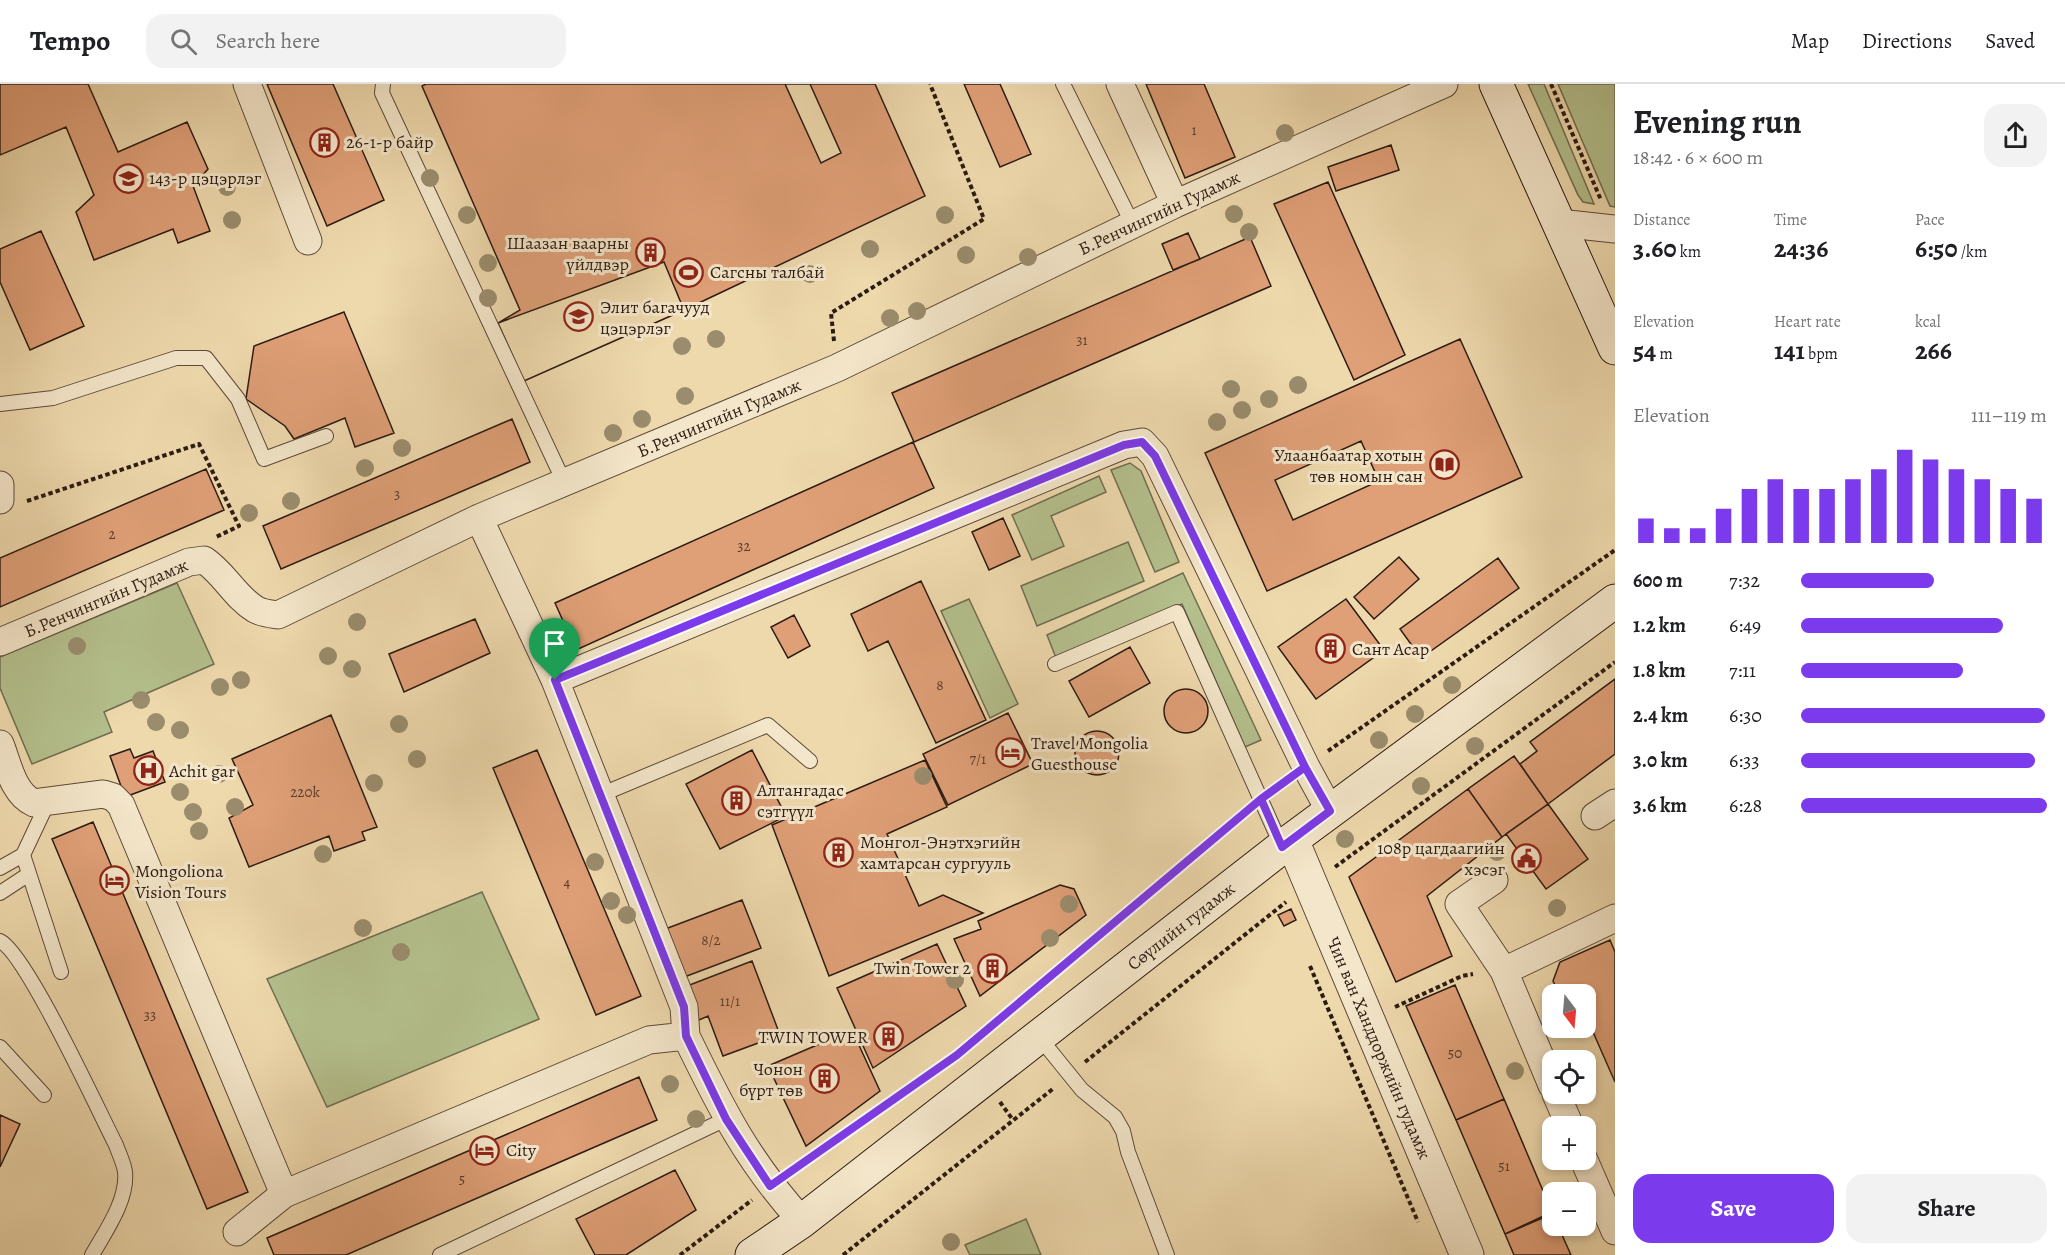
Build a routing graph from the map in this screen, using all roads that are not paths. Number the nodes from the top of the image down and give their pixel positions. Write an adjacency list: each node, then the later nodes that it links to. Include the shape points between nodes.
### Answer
1 (247, 84): 11 (street)
2 (383, 84): 15 (lane, via 382,93)
3 (1063, 84): 9 (lane)
4 (1120, 84): 7 (street)
5 (1444, 84): 7 (street, Б.Ренчингийн Гудамж)
6 (1496, 84): 8 (main road)
7 (1174, 204): 9 (street, Б.Ренчингийн Гудамж)
8 (1559, 223): 10 (street); 12 (main road)
9 (1133, 225): 15 (street, Б.Ренчингийн Гудамж, via 837,369)
10 (1615, 229)
11 (308, 241)
12 (1615, 348)
13 (0, 404): 14 (lane, via 53,398 176,358 206,358 238,399 264,459)
14 (326, 436)
15 (564, 482): 18 (street, Б.Ренчингийн Гудамж)
16 (0, 485): 17 (street)
17 (11, 501)
18 (479, 518): 20 (street, Б.Ренчингийн Гудамж, via 278,615 256,610 216,567 204,560 189,562); 22 (street)
19 (1615, 601): 27 (main road, Сөүлийн гудамж)
20 (0, 642)
21 (1055, 664): 28 (lane, via 1177,612 1261,799)
22 (555, 680): 25 (street); 27 (street, via 1124,445 1142,442 1155,456)
23 (0, 744): 26 (street, via 19,791 34,803)
24 (810, 760): 25 (lane, via 768,725)
25 (600, 795): 38 (street, via 684,1007)
26 (48, 801): 29 (lane); 45 (street, via 103,794 113,797 121,806)
27 (1330, 811): 28 (main road, Сөүлийн гудамж)
28 (1287, 844): 39 (main road, Сөүлийн гудамж); 53 (main road, Чин ван Ханддоржийн гудамж)
29 (22, 855): 30 (lane); 31 (lane)
30 (0, 868)
31 (29, 874): 33 (lane); 37 (lane)
32 (1494, 880): 36 (street, via 1459,904)
33 (0, 893)
34 (1615, 918): 36 (street)
35 (0, 941): 49 (lane, via 14,952 36,987 125,1170 125,1186)
36 (1504, 971): 41 (street)
37 (61, 972)
38 (686, 1036): 43 (street); 45 (street, via 649,1040)
39 (1039, 1037): 46 (main road, Сөүлийн гудамж); 52 (lane, via 1082,1090 1115,1116)
40 (0, 1047): 42 (lane)
41 (1542, 1061)
42 (44, 1095)
43 (726, 1119): 46 (street, via 770,1186); 50 (lane)
44 (1588, 1170): 47 (street)
45 (284, 1194): 48 (street)
46 (802, 1221): 51 (main road, Сөүлийн гудамж)
47 (1615, 1231)
48 (237, 1232)
49 (92, 1255)
50 (440, 1255)
51 (752, 1255)
52 (1167, 1255)
53 (1467, 1255)

